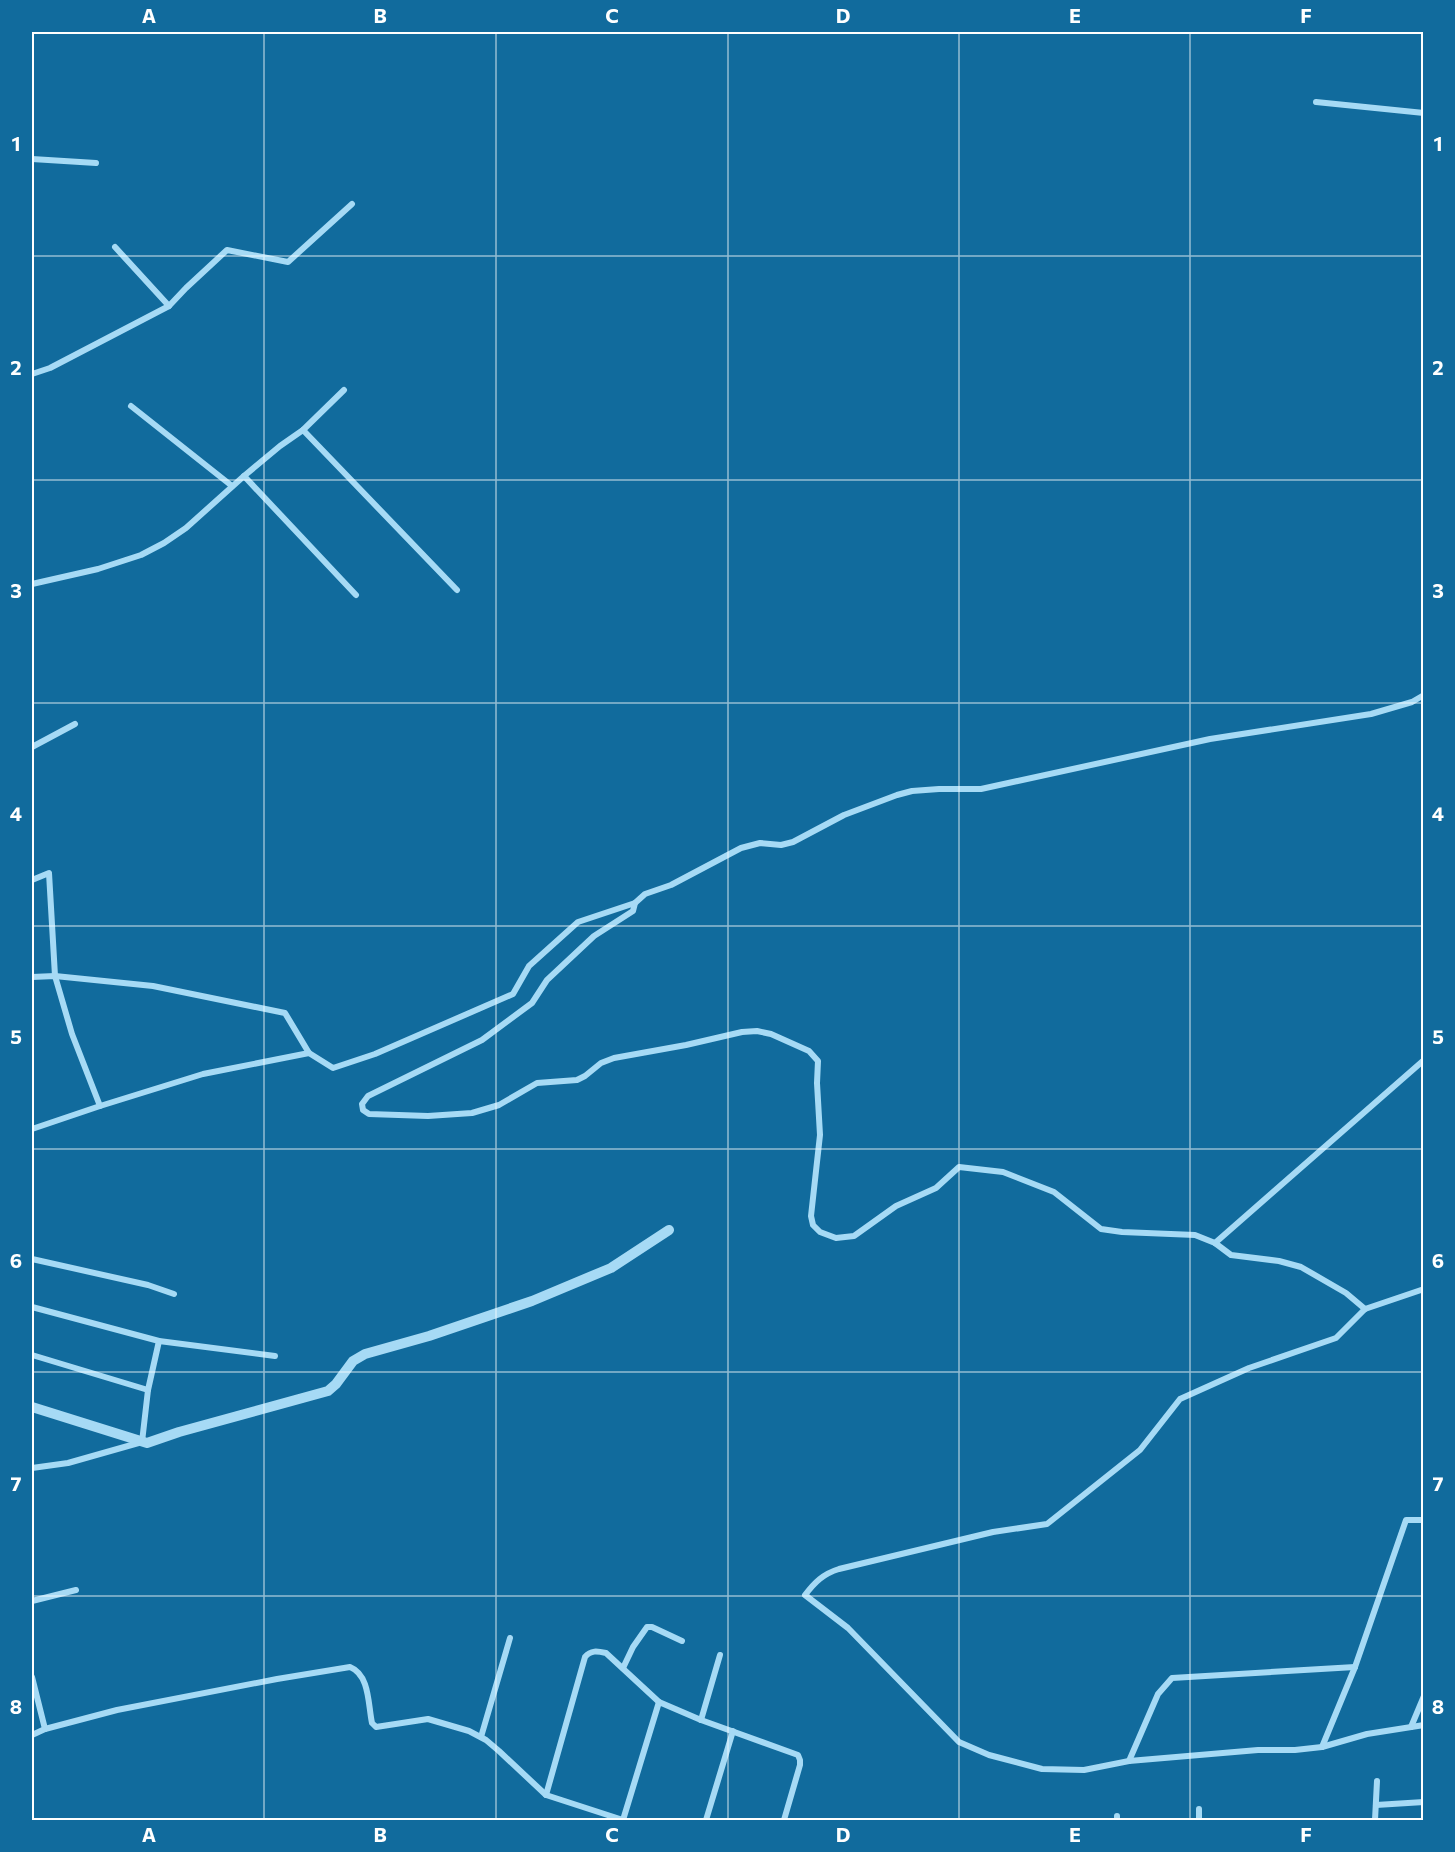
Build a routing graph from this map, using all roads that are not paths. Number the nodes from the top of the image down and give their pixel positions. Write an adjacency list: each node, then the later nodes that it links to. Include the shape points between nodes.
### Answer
1 (1316, 102): 2 (street)
2 (1424, 113)
3 (32, 159): 4 (street)
4 (96, 163)
5 (352, 204): 7 (street, via 288,262 227,250)
6 (115, 247): 7 (street)
7 (170, 306): 8 (street, via 50,369)
8 (32, 374)
9 (344, 390): 11 (street)
10 (131, 406): 13 (street)
11 (303, 430): 12 (street); 15 (street)
12 (244, 476): 13 (street); 16 (street)
13 (232, 486): 14 (street, via 186,528 141,555)
14 (32, 584)
15 (457, 591)
16 (356, 596)
17 (1424, 695): 21 (street, via 1371,714 1210,739 981,789 912,791 844,815 794,842 741,848 671,885 645,894)
18 (75, 724): 19 (street)
19 (32, 747)
20 (32, 880): 22 (street, via 49,873)
21 (635, 903): 24 (street, via 578,922 529,966 513,994 375,1054 333,1068); 29 (street, via 633,911 594,936 547,980 524,1011 482,1040 368,1096 363,1110 369,1114 428,1116 472,1113 499,1105 537,1083 577,1080 614,1058 757,1031 809,1051 818,1061 820,1135 811,1216 820,1232 836,1238 854,1236 896,1206 936,1188 959,1167 1003,1172 1054,1192 1101,1229 1195,1235)
22 (56, 976): 23 (street); 24 (street, via 153,986 285,1013); 26 (street, via 72,1034)
23 (32, 977)
24 (309, 1053): 26 (street, via 203,1074)
25 (1424, 1060): 29 (street)
26 (100, 1106): 27 (street)
27 (32, 1129)
28 (669, 1230): 40 (street, via 610,1268 532,1301 365,1354 353,1361 328,1391)
29 (1215, 1243): 34 (street, via 1231,1255 1300,1267 1346,1293)
30 (32, 1260): 32 (street)
31 (1424, 1289): 34 (street)
32 (174, 1294)
33 (32, 1307): 35 (street)
34 (1365, 1309): 61 (street, via 1335,1338 1249,1368 1180,1399 1140,1450 1047,1524 993,1532 839,1569 816,1580 805,1594 848,1628 959,1742 989,1755 1042,1769 1084,1770)
35 (159, 1341): 37 (street); 38 (street)
36 (32, 1355): 38 (street)
37 (275, 1356)
38 (148, 1390): 40 (street)
39 (32, 1407): 40 (street)
40 (142, 1442): 41 (street, via 68,1463)
41 (32, 1468)
42 (1424, 1520): 48 (street, via 1406,1520)
43 (76, 1590): 44 (street)
44 (32, 1601)
45 (510, 1638): 59 (street)
46 (682, 1641): 49 (street, via 647,1627)
47 (720, 1655): 53 (street)
48 (1355, 1667): 60 (street); 61 (street, via 1172,1678 1158,1695)
49 (623, 1668): 52 (street); 63 (street, via 606,1653 589,1652 585,1658)
50 (32, 1677): 56 (street)
51 (1424, 1696): 55 (street)
52 (660, 1702): 53 (street); 67 (street)
53 (701, 1720): 57 (street)
54 (1424, 1725): 55 (street)
55 (1411, 1727): 60 (street)
56 (45, 1729): 58 (street); 59 (street, via 198,1693 350,1667 364,1681 376,1727 428,1719)
57 (733, 1731): 68 (street); 69 (street, via 799,1757)
58 (32, 1735)
59 (481, 1737): 63 (street)
60 (1322, 1747): 61 (street)
61 (1129, 1761)
62 (1377, 1782): 65 (street)
63 (546, 1795): 67 (street)
64 (1424, 1802): 65 (street)
65 (1376, 1805): 71 (street)
66 (1199, 1809): 70 (street)
67 (623, 1821)
68 (706, 1821)
69 (784, 1821)
70 (1199, 1821)
71 (1375, 1821)

